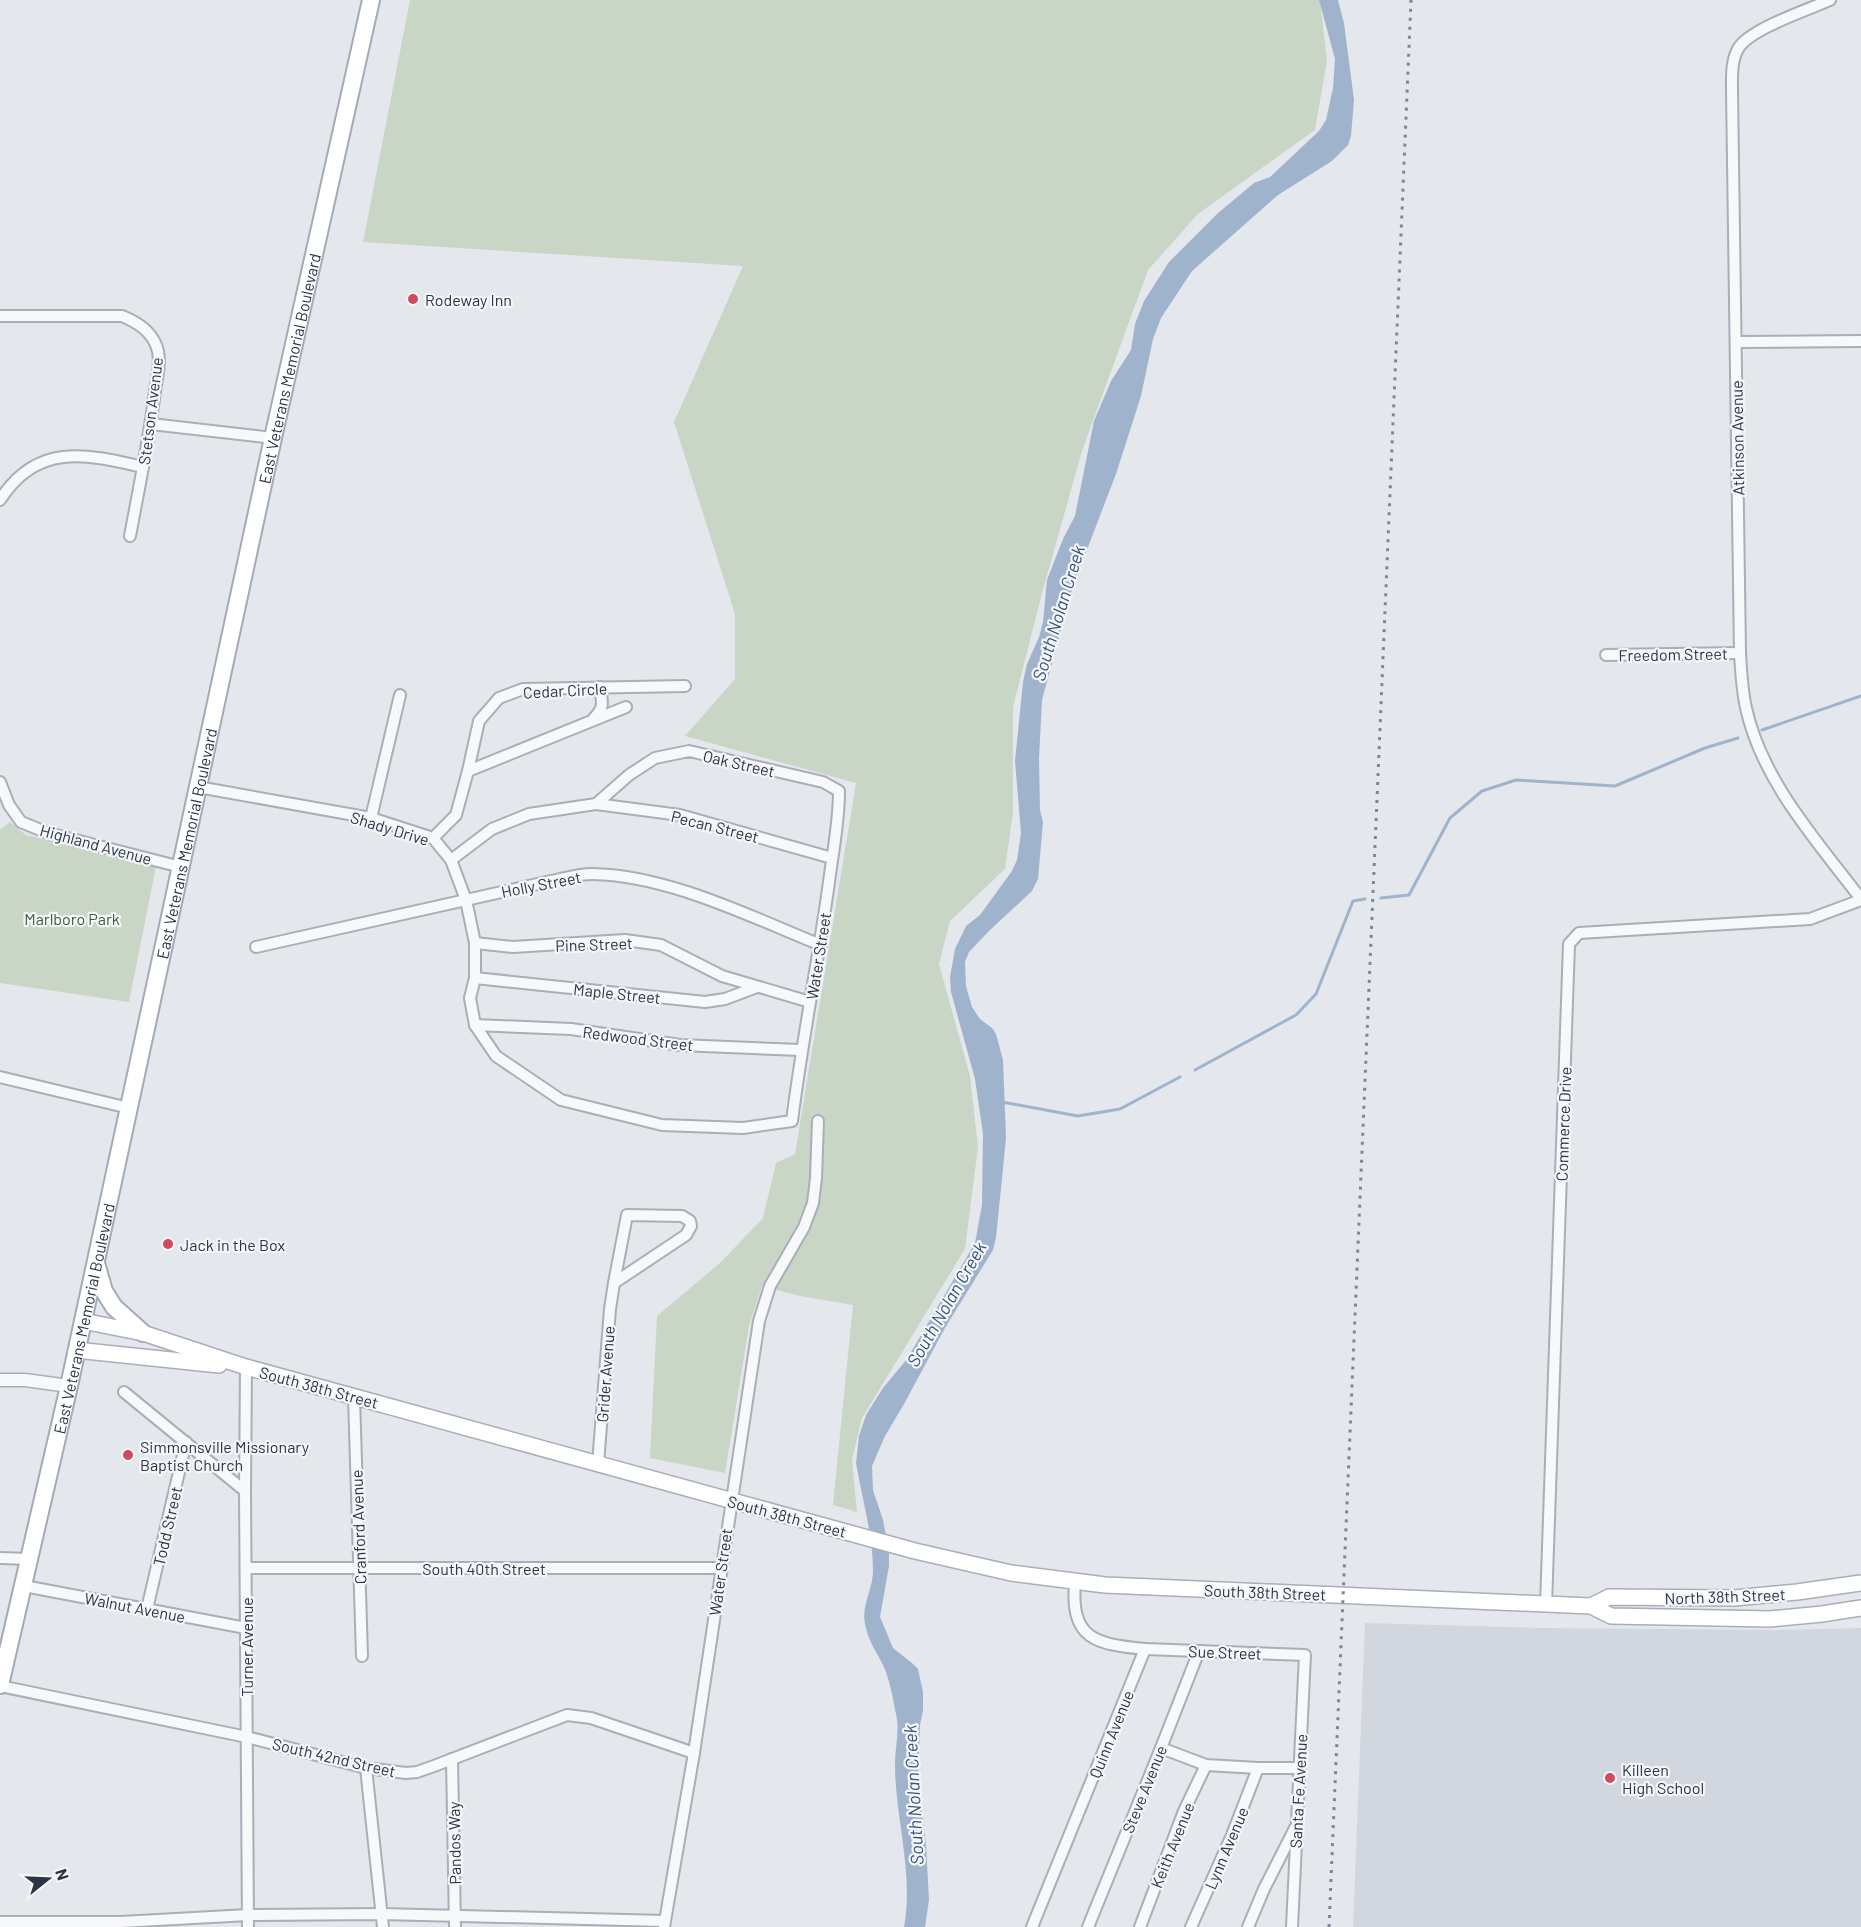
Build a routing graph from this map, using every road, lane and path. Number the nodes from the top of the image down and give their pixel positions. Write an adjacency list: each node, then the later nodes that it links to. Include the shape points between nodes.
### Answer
1 (370, 0): 7 (main road, East Veterans Memorial Boulevard)
2 (1830, 0): 5 (street, Atkinson Avenue, via 1766,27 1742,44 1734,57)
3 (0, 316): 6 (street, Stetson Avenue, via 123,316 137,322 157,346 159,361)
4 (1861, 341): 5 (street)
5 (1737, 342): 11 (street, Atkinson Avenue)
6 (151, 424): 7 (street); 8 (street, Stetson Avenue)
7 (273, 438): 20 (main road, East Veterans Memorial Boulevard)
8 (143, 467): 9 (street, via 97,457 67,456 35,464 11,482); 10 (street, Stetson Avenue)
9 (0, 500)
10 (130, 536)
11 (1740, 653): 12 (street, Freedom Street); 28 (street, Atkinson Avenue, via 1746,708 1772,777)
12 (1606, 654)
13 (685, 686): 14 (street, Cedar Circle)
14 (600, 687): 17 (street, via 603,705); 18 (street, Cedar Circle, via 523,689 499,698 479,721)
15 (400, 694): 23 (street)
16 (626, 706): 17 (street)
17 (591, 721): 18 (street)
18 (468, 771): 24 (street, Cedar Circle, via 456,815)
19 (0, 782): 27 (street, Highland Avenue, via 21,822 48,833)
20 (198, 787): 23 (street, Shady Drive); 27 (main road, East Veterans Memorial Boulevard)
21 (839, 791): 22 (street, Oak Street, via 823,782 689,751 655,758); 25 (street, Water Street, via 839,822)
22 (596, 804): 25 (street, Pecan Street, via 680,815); 26 (street, via 529,814 492,829)
23 (371, 818): 24 (street, Shady Drive)
24 (433, 838): 26 (street, Shady Drive)
25 (832, 858): 31 (street, Water Street)
26 (451, 860): 29 (street, Shady Drive)
27 (181, 867): 39 (main road, East Veterans Memorial Boulevard)
28 (1861, 899): 66 (street, Commerce Drive, via 1810,919 1579,933 1569,944)
29 (466, 900): 30 (street, Shady Drive); 31 (street, Holly Street, via 591,874 647,880); 32 (street, Holly Street)
30 (475, 943): 33 (street, Shady Drive); 34 (street, Pine Street, via 513,947 625,940 661,945 722,976)
31 (821, 945): 35 (street, Water Street)
32 (256, 947)
33 (475, 978): 34 (street, Maple Street, via 705,1002); 36 (street, Shady Drive, via 470,998)
34 (757, 987): 35 (street, Pine Street)
35 (810, 1002): 37 (street, Water Street)
36 (475, 1025): 37 (street, Redwood Street, via 571,1029 680,1045); 40 (street, Shady Drive, via 496,1056 561,1100 662,1125 743,1128)
37 (801, 1050): 40 (street, Water Street)
38 (0, 1077): 39 (street)
39 (129, 1108): 42 (main road, East Veterans Memorial Boulevard)
40 (792, 1121)
41 (818, 1121): 55 (street, Water Street, via 813,1203 762,1308)
42 (95, 1262): 44 (main road, East Veterans Memorial Boulevard); 45 (main road, via 114,1307)
43 (614, 1283): 43 (street, Grider Avenue, via 627,1215 682,1216 690,1221 686,1235); 53 (street, Grider Avenue)
44 (83, 1321): 45 (main road, South 38th Street); 46 (main road, East Veterans Memorial Boulevard)
45 (143, 1333): 47 (main road, South 38th Street)
46 (76, 1350): 47 (main road, South 38th Street); 49 (main road, East Veterans Memorial Boulevard)
47 (246, 1367): 51 (main road, South 38th Street); 54 (street, Turner Avenue)
48 (0, 1380): 49 (street)
49 (69, 1386): 57 (main road, East Veterans Memorial Boulevard)
50 (124, 1392): 52 (street)
51 (354, 1397): 53 (main road, South 38th Street); 58 (street, Cranford Avenue)
52 (186, 1442): 54 (street); 69 (street, Todd Street)
53 (598, 1464): 55 (main road, South 38th Street)
54 (245, 1491): 59 (street, Turner Avenue)
55 (731, 1501): 60 (street, Water Street); 61 (main road, South 38th Street, via 915,1551 1011,1573)
56 (0, 1558): 57 (street)
57 (30, 1559): 63 (main road, East Veterans Memorial Boulevard)
58 (360, 1567): 59 (street, South 40th Street); 60 (street, South 40th Street); 75 (street, Cranford Avenue)
59 (246, 1568): 71 (street, Turner Avenue)
60 (721, 1568): 79 (street, Water Street)
61 (1075, 1582): 64 (main road, South 38th Street); 72 (street, via 1075,1612 1089,1635 1111,1646)
62 (1861, 1583): 65 (main road, North 38th Street)
63 (24, 1586): 69 (street, Walnut Avenue); 76 (main road, East Veterans Memorial Boulevard)
64 (1340, 1595): 66 (main road, North 38th Street)
65 (1750, 1597): 67 (main road, North 38th Street, via 1609,1597); 70 (main road)
66 (1546, 1605): 67 (main road, North 38th Street)
67 (1591, 1606): 70 (main road, North 38th Street, via 1611,1616)
68 (1861, 1608): 70 (main road, North 38th Street)
69 (147, 1610): 71 (street, Walnut Avenue)
70 (1750, 1619)
71 (246, 1628): 77 (street, Turner Avenue)
72 (1145, 1649): 73 (street, Sue Street); 92 (street, Quinn Avenue)
73 (1199, 1651): 74 (street, Sue Street); 78 (street, Steve Avenue)
74 (1305, 1655): 84 (street, Santa Fe Avenue)
75 (362, 1656)
76 (0, 1685): 77 (street, South 42nd Street)
77 (247, 1737): 82 (street, South 42nd Street); 87 (street, Turner Avenue)
78 (1161, 1748): 81 (street); 93 (street, Steve Avenue)
79 (694, 1753): 80 (street, South 42nd Street, via 591,1718 567,1715); 90 (street, Water Street)
80 (452, 1759): 82 (street, South 42nd Street, via 417,1772); 88 (street, Pandos Way)
81 (1206, 1765): 83 (street); 94 (street, Keith Avenue, via 1184,1810)
82 (366, 1768): 86 (street)
83 (1258, 1768): 84 (street); 95 (street, Lynn Avenue)
84 (1298, 1768): 85 (street, Santa Fe Avenue)
85 (1296, 1826): 96 (street); 97 (street, Santa Fe Avenue)
86 (382, 1914): 87 (street); 88 (street); 91 (street)
87 (248, 1921): 89 (street)
88 (455, 1921): 90 (street)
89 (0, 1922)
90 (665, 1924)
91 (382, 1927)
92 (1032, 1927)
93 (1088, 1927)
94 (1140, 1927)
95 (1191, 1927)
96 (1248, 1927)
97 (1292, 1927)

